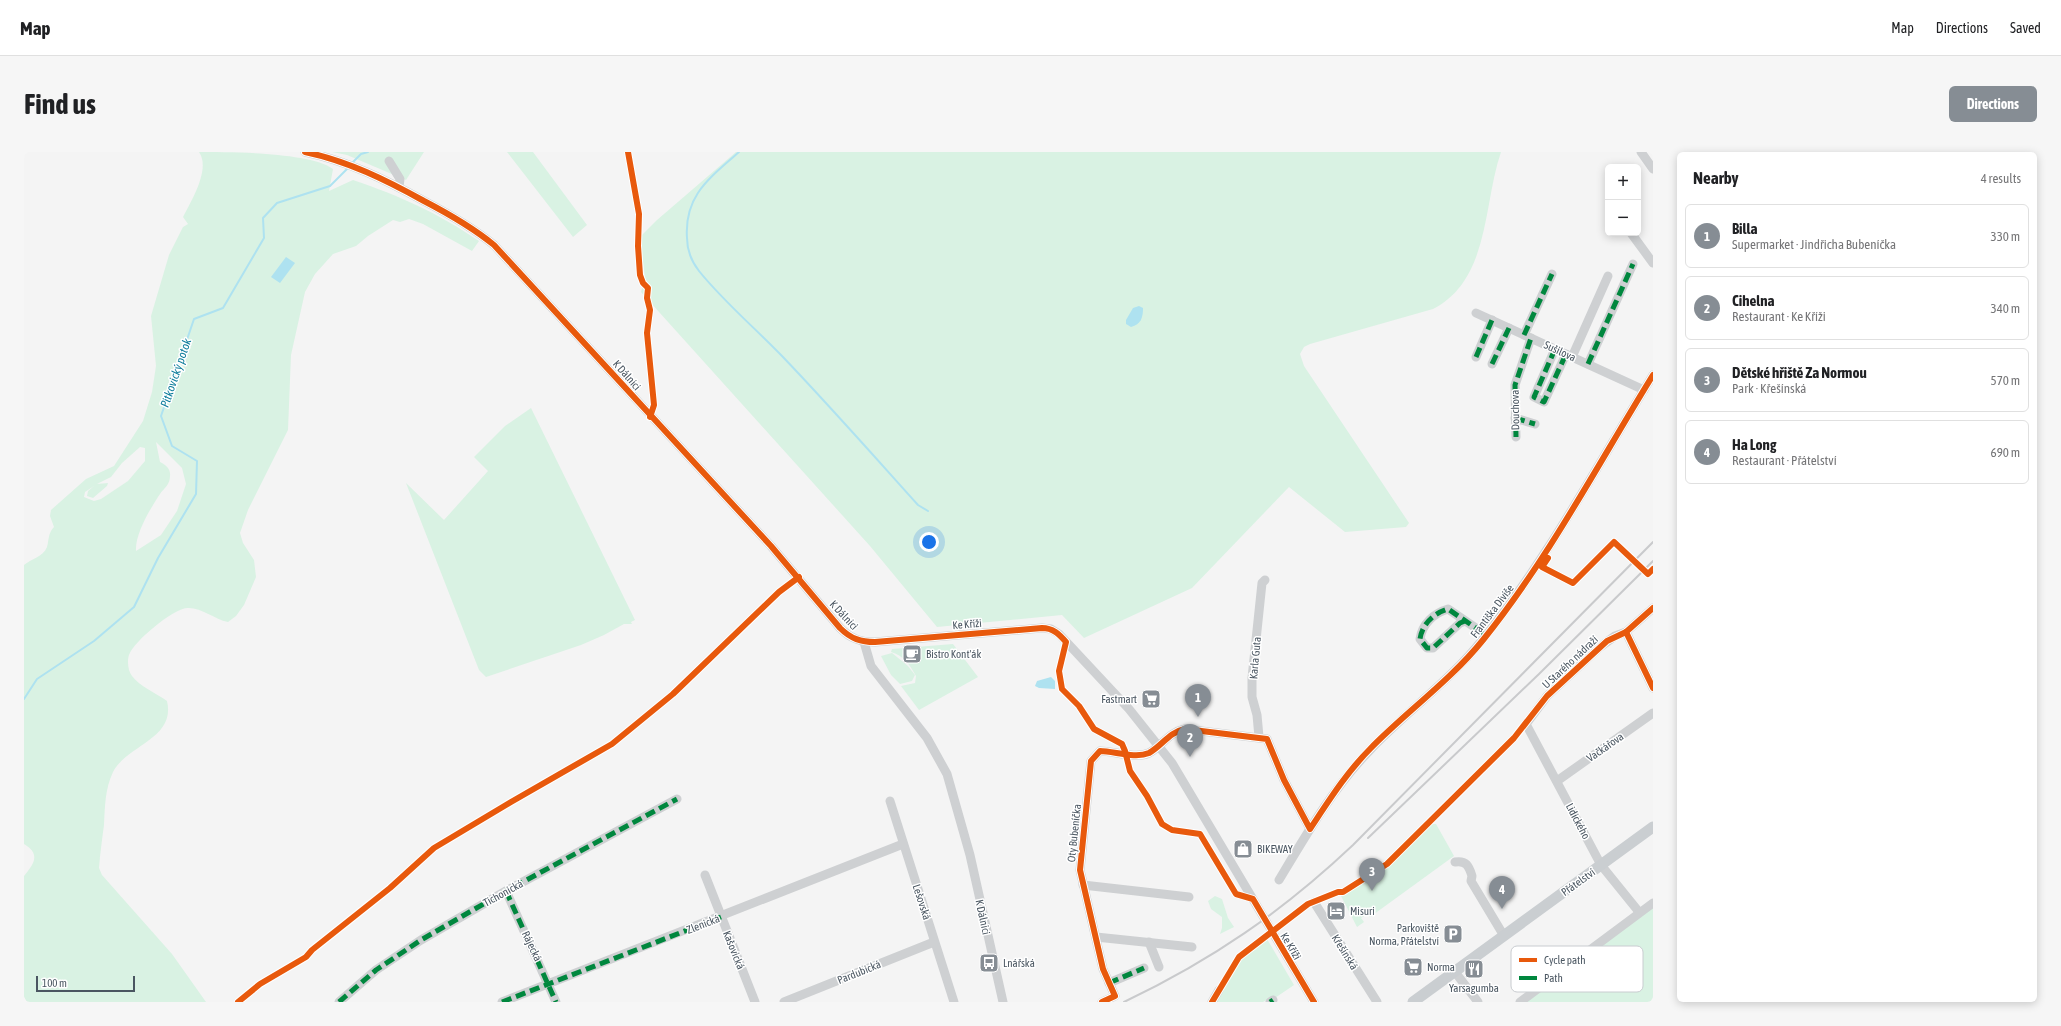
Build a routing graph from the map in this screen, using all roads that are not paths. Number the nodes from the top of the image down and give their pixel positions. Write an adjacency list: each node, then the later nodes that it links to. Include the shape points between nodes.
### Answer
1 (310, 152): 5 (street, K Dálnici, via 364,171)
2 (1640, 152): 4 (street)
3 (389, 161): 5 (street, via 400,179)
4 (1653, 168)
5 (399, 187): 30 (street, K Dálnici, via 465,224 494,245 771,546 840,628 852,638)
6 (1633, 236): 7 (street)
7 (1653, 263)
8 (1633, 264): 19 (street)
9 (1552, 274): 14 (street)
10 (1608, 276): 16 (street)
11 (1476, 313): 12 (street, Sušilova)
12 (1492, 320): 13 (street, Sušilova); 17 (street)
13 (1509, 328): 14 (street, Sušilova); 18 (street)
14 (1528, 337): 15 (street, Sušilova); 22 (street, Douchova, via 1516,377)
15 (1555, 349): 16 (street, Sušilova); 16 (street, via 1534,397 1544,402)
16 (1569, 355): 19 (street, Sušilova)
17 (1476, 357)
18 (1492, 364)
19 (1588, 364): 21 (street, Sušilova)
20 (1653, 375): 21 (street, Františka Diviše)
21 (1644, 390): 29 (street, Františka Diviše, via 1549,548)
22 (1515, 418): 23 (street); 24 (street, Douchova)
23 (1535, 424)
24 (1516, 436)
25 (1266, 580): 34 (street, Karla Guta, via 1262,584 1252,678)
26 (1653, 608): 28 (street, U Starého nádraží)
27 (1465, 621): 27 (street, via 1448,609 1439,612 1421,631 1420,639 1427,648 1433,648); 29 (street)
28 (1626, 632): 31 (street); 33 (street, U Starého nádraží, via 1600,646 1548,696)
29 (1486, 636): 40 (street, Františka Diviše, via 1364,756 1343,781)
30 (864, 642): 35 (street, Ke Kříži, via 1036,628 1051,629 1059,634 1108,685); 72 (street, K Dálnici, via 871,666 927,738 947,774 970,855)
31 (1653, 688)
32 (1653, 713): 36 (street, Vačkářova)
33 (1526, 724): 36 (street, Lidického)
34 (1258, 737): 35 (street, via 1185,729 1172,733); 40 (street, via 1270,741 1284,780)
35 (1158, 745): 46 (street, Oty Bubeníčka, via 1143,755 1100,751 1091,760 1080,870); 75 (street, Ke Kříži, via 1191,793)
36 (1557, 781): 43 (street, Lidického)
37 (677, 799): 47 (street, Tichonická)
38 (890, 801): 41 (street, Lešovská)
39 (1653, 827): 43 (main road, Přátelství)
40 (1310, 829): 45 (street, Františka Diviše)
41 (903, 844): 52 (street, Zlenická); 55 (street, Lešovská)
42 (1455, 862): 53 (street, via 1466,863 1472,876 1471,880)
43 (1601, 865): 51 (street, Lidického); 53 (main road, Přátelství)
44 (705, 875): 52 (street, Kašovická)
45 (1280, 880)
46 (1083, 885): 48 (street); 54 (street, Oty Bubeníčka)
47 (506, 891): 63 (street, Rájecká); 66 (street, Tichonická, via 421,940 376,970)
48 (1189, 897)
49 (1314, 902): 76 (street, Křešínská)
50 (1653, 903): 51 (street)
51 (1640, 912): 57 (street)
52 (721, 917): 63 (street, Zlenická); 69 (street, Kašovická)
53 (1504, 936): 61 (main road, Přátelství)
54 (1096, 937): 56 (street); 62 (street, Oty Bubeníčka, via 1103,968)
55 (934, 942): 70 (street, Pardubická); 71 (street, Lešovská)
56 (1149, 942): 58 (street); 59 (street)
57 (1595, 946)
58 (1192, 947)
59 (1159, 967)
60 (1144, 968): 62 (street)
61 (1455, 972): 77 (main road, Přátelství); 78 (street)
62 (1110, 983): 73 (street, via 1115,996)
63 (549, 984): 67 (street, Zlenická); 68 (street, Rájecká)
64 (1219, 990): 74 (street)
65 (1533, 992): 79 (street)
66 (339, 1002)
67 (502, 1002)
68 (556, 1002)
69 (755, 1002)
70 (784, 1002)
71 (954, 1002)
72 (1003, 1002)
73 (1102, 1002)
74 (1212, 1002)
75 (1314, 1002)
76 (1377, 1002)
77 (1413, 1002)
78 (1478, 1002)
79 (1520, 1002)

